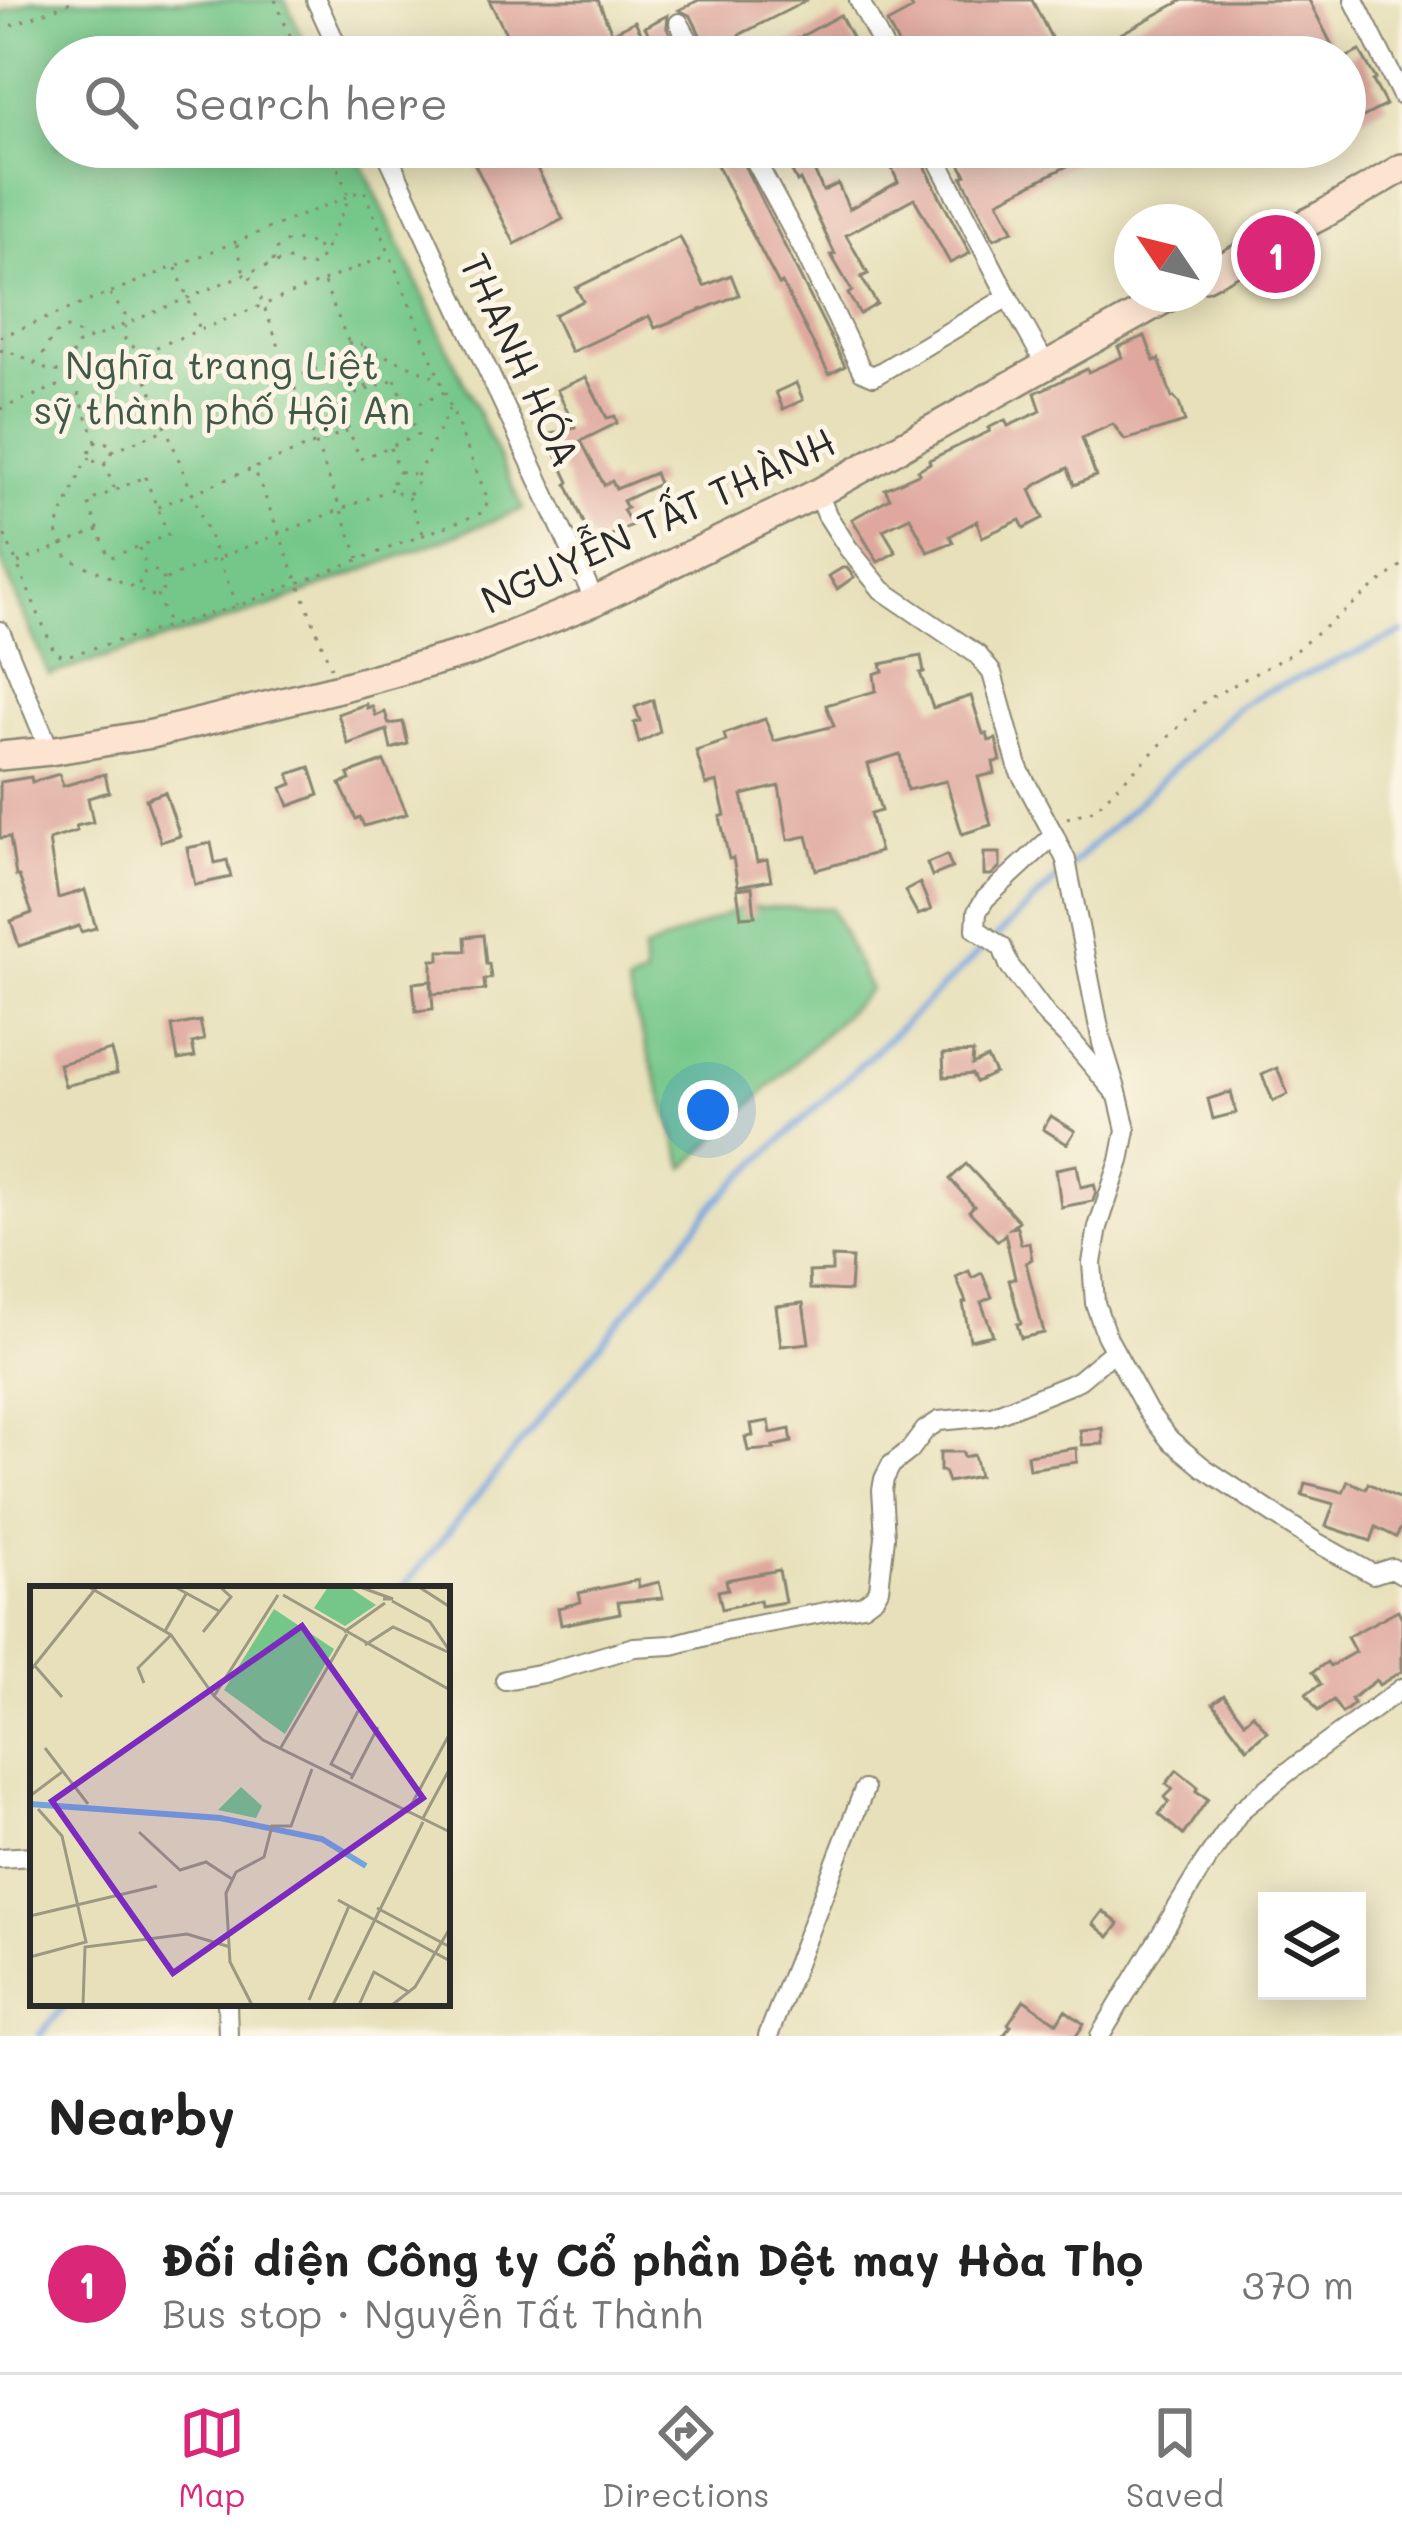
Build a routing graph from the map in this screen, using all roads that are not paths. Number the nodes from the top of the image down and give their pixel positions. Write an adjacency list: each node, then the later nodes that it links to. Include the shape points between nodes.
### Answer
1 (316, 0): 5 (street)
2 (859, 0): 7 (street)
3 (1354, 0): 8 (street)
4 (679, 23): 6 (street)
5 (332, 36)
6 (686, 36)
7 (878, 36)
8 (1395, 55): 9 (street)
9 (1402, 96)
10 (394, 168): 19 (street, THANH HÓA)
11 (759, 168): 15 (street, via 867,374)
12 (943, 168): 15 (street)
13 (1402, 168): 14 (main road)
14 (1222, 268)
15 (1008, 298): 17 (street)
16 (1142, 312): 17 (main road, NGUYỄN TẤT THÀNH)
17 (1046, 365): 18 (main road, NGUYỄN TẤT THÀNH)
18 (818, 493): 19 (main road, NGUYỄN TẤT THÀNH); 23 (street, via 882,590 992,673 1019,770)
19 (595, 601): 21 (main road, NGUYỄN TẤT THÀNH, via 472,651 339,688)
20 (0, 631): 21 (street)
21 (50, 751): 22 (main road, NGUYỄN TẤT THÀNH)
22 (0, 756)
23 (1052, 829): 24 (street); 24 (street, via 986,899 976,929 1001,947 1047,1016)
24 (1118, 1096): 25 (street, via 1126,1130 1092,1263 1094,1303)
25 (1114, 1351): 26 (street, via 1148,1412 1204,1468 1373,1574); 27 (street, via 1069,1385 992,1416 946,1419 891,1465 881,1580 863,1605)
26 (1402, 1574)
27 (505, 1680)
28 (1402, 1688): 35 (street, via 1241,1810)
29 (864, 1790): 34 (street)
30 (30, 1856): 31 (street)
31 (0, 1858)
32 (227, 2006): 33 (street)
33 (228, 2036)
34 (768, 2036)
35 (1100, 2036)

